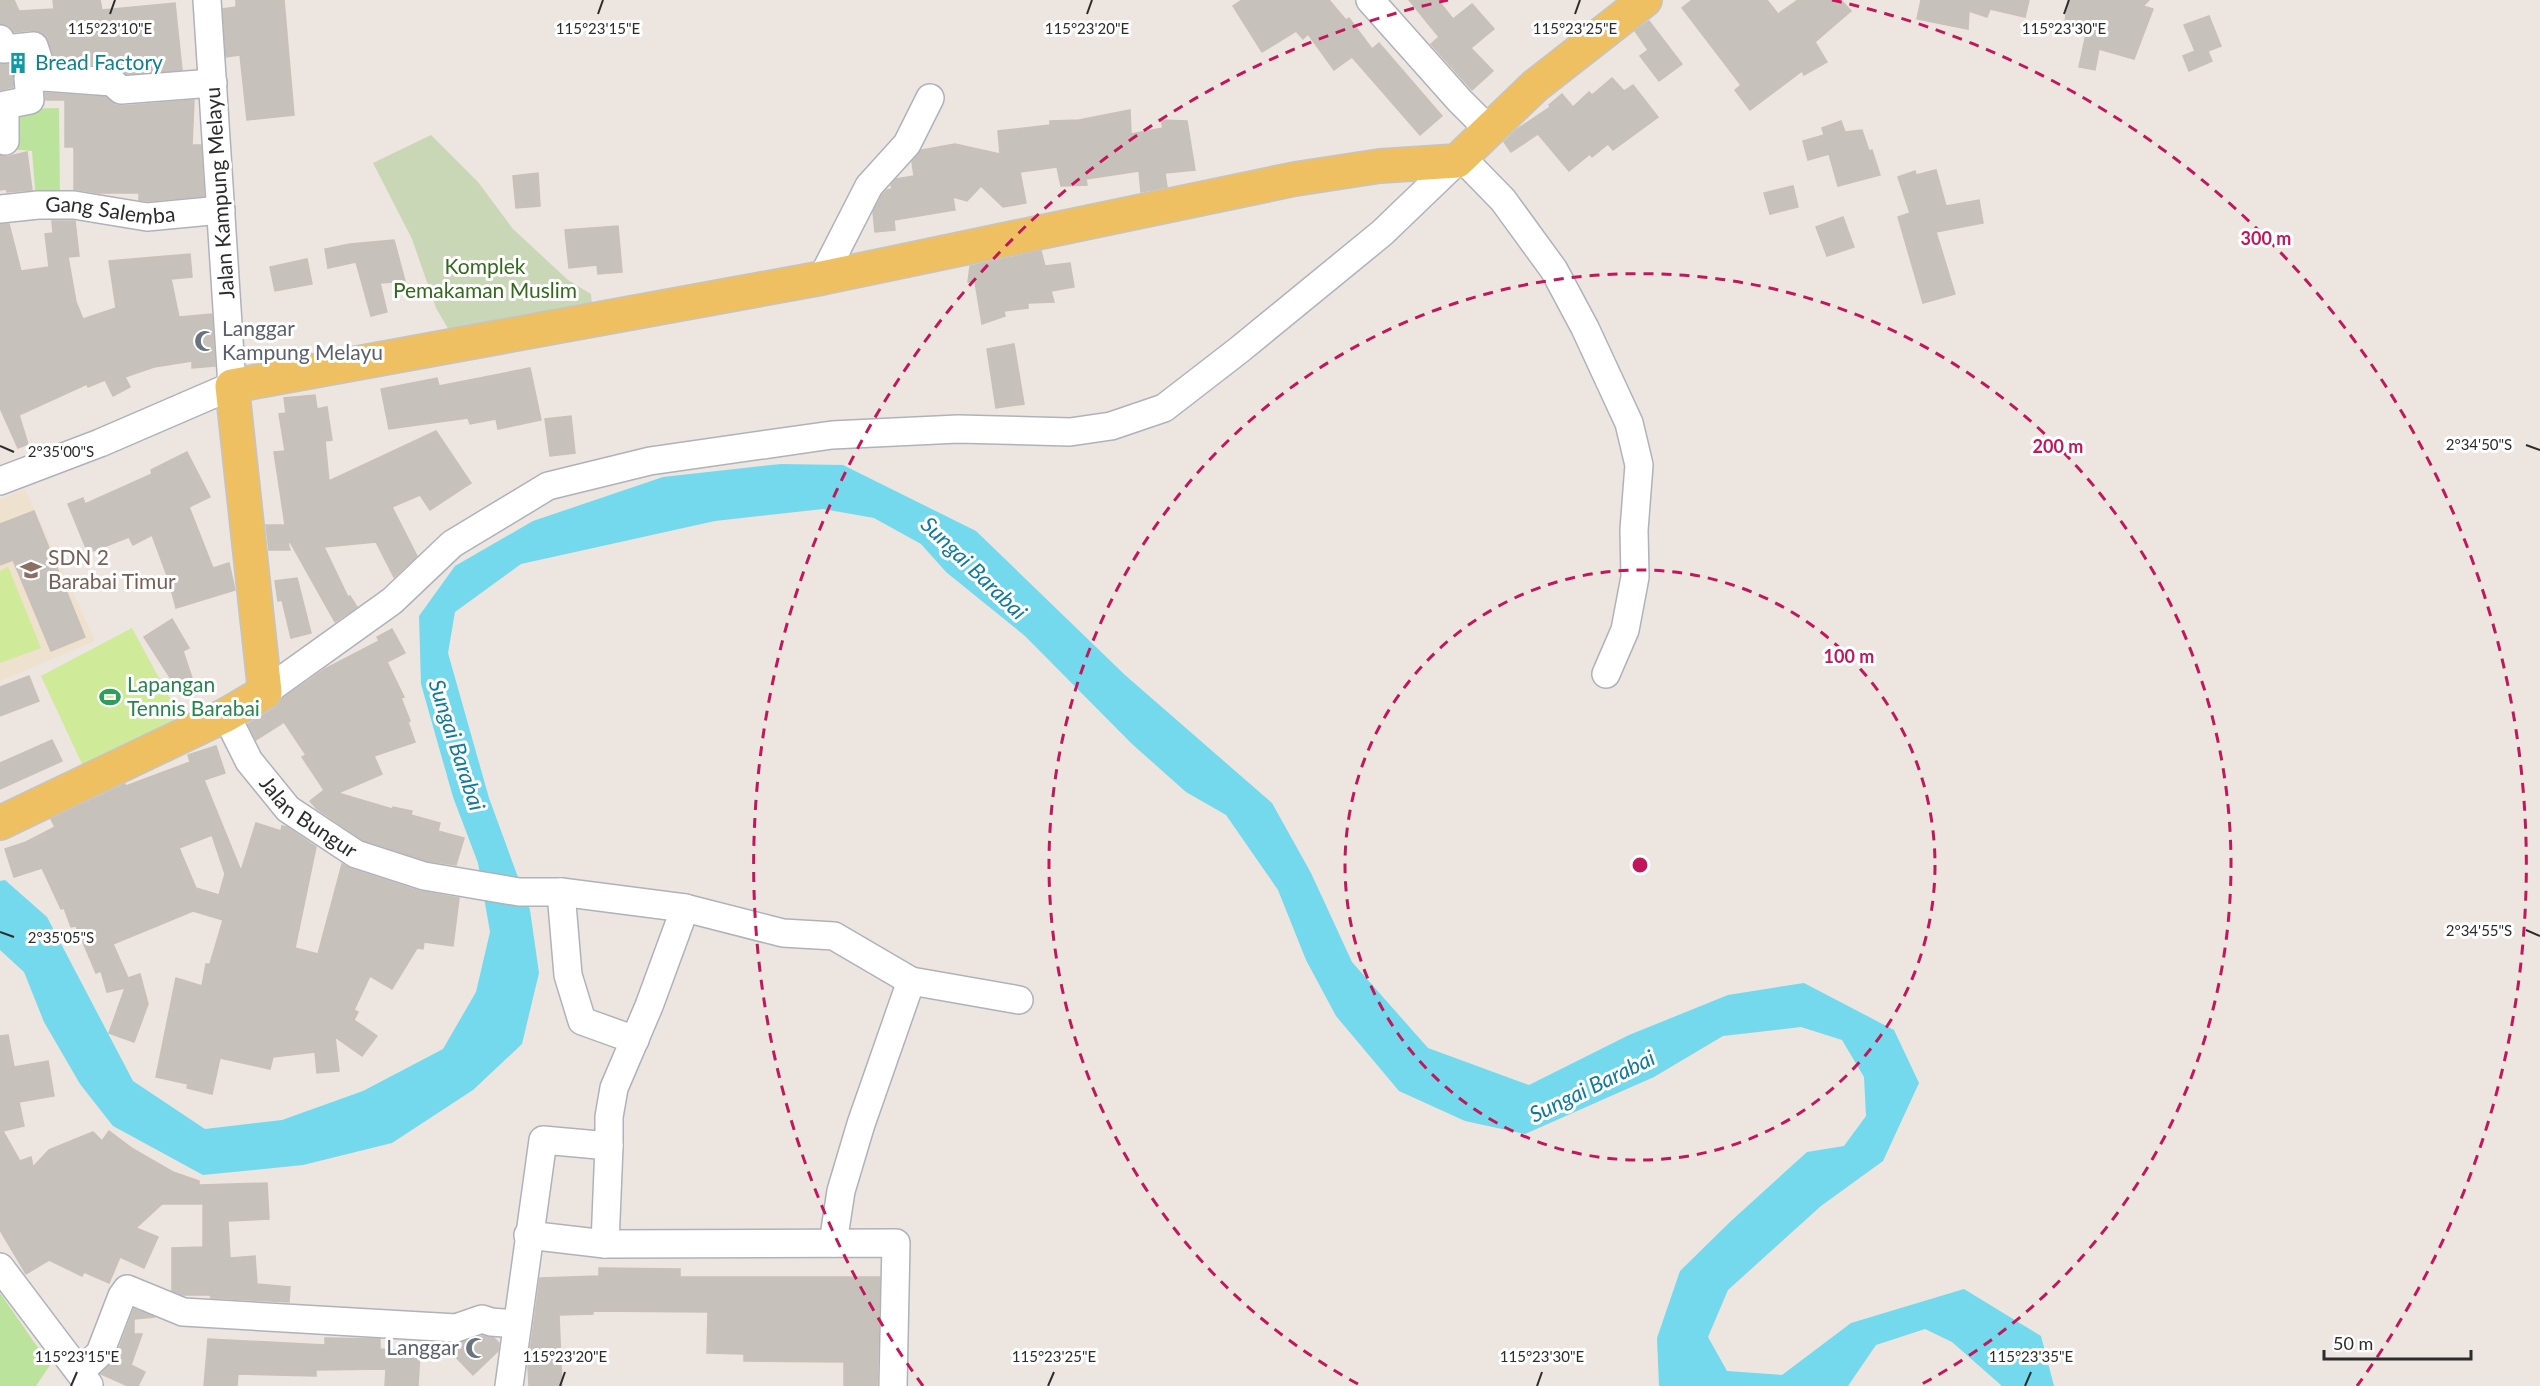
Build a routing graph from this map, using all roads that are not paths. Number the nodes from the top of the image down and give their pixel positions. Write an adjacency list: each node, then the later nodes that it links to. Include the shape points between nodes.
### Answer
1 (207, 0): 6 (street, Jalan Kampung Melayu)
2 (1370, 0): 8 (street)
3 (1645, 0): 8 (main road, via 1535,86)
4 (0, 39): 5 (street, via 4,49 34,46)
5 (44, 77): 6 (street, via 112,82 121,90); 9 (street, via 28,78 30,100 5,105)
6 (213, 83): 12 (street, Jalan Kampung Melayu)
7 (930, 98): 13 (street, via 908,144 869,186)
8 (1489, 130): 10 (main road)
9 (5, 141)
10 (1459, 159): 13 (main road, via 1295,179); 16 (street, via 1503,200 1554,270 1629,423 1640,465 1634,530 1635,577 1625,630); 17 (street, via 1382,233 1164,408 1111,426 1070,432 958,429 832,435 650,461 548,486 452,544 392,600)
11 (0, 209): 12 (street, Gang Salemba, via 74,205 147,217)
12 (221, 210): 14 (street, Jalan Kampung Melayu)
13 (822, 278): 14 (main road)
14 (232, 386): 15 (street); 17 (main road)
15 (0, 481)
16 (1606, 674)
17 (265, 692): 18 (main road)
18 (226, 715): 19 (main road); 20 (street, Jalan Bungur, via 249,761 288,809 356,854 424,876 519,892)
19 (0, 823)
20 (561, 892): 21 (street, Jalan Bungur); 24 (street, via 568,975 582,1021)
21 (685, 908): 22 (street, Jalan Bungur, via 783,933 834,936); 24 (street)
22 (911, 981): 23 (street); 27 (street, via 857,1135 841,1191)
23 (1019, 1000)
24 (635, 1040): 25 (street, via 615,1088)
25 (609, 1146): 26 (street, via 543,1140); 28 (street)
26 (528, 1239): 28 (street); 30 (street)
27 (833, 1243): 28 (street); 33 (street, via 896,1243)
28 (605, 1244)
29 (0, 1267): 31 (street)
30 (517, 1324): 31 (street, via 482,1319 456,1328 183,1312 127,1289); 32 (street)
31 (85, 1379)
32 (509, 1386)
33 (893, 1386)

